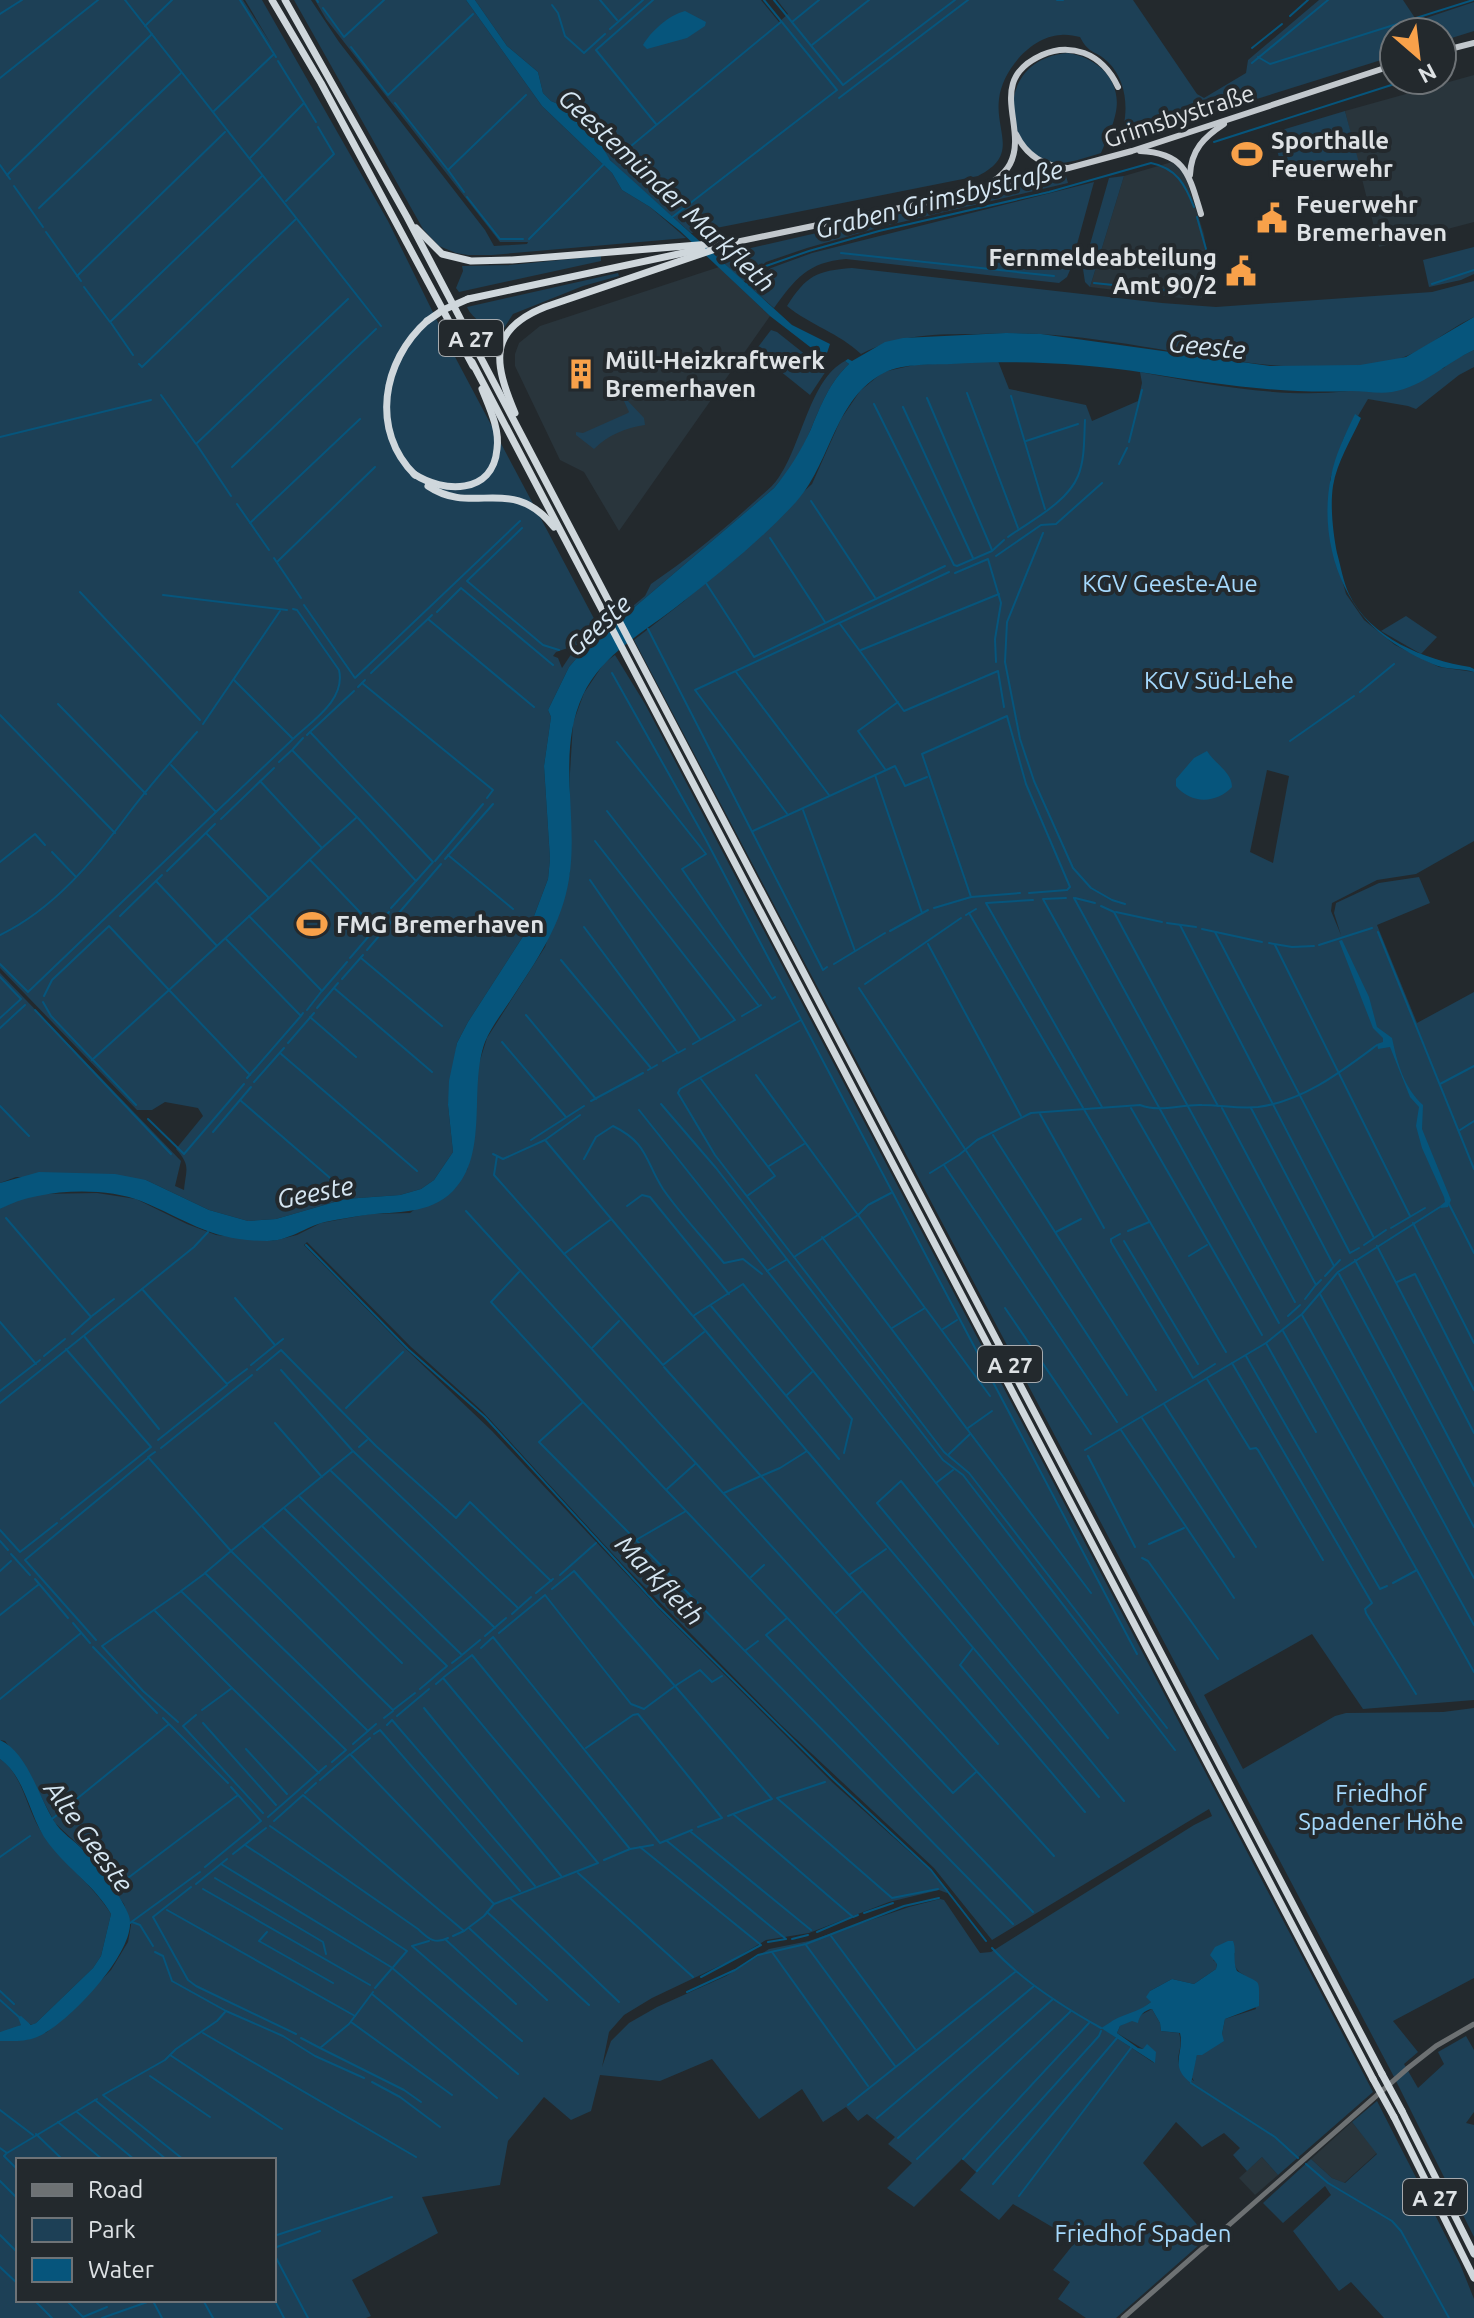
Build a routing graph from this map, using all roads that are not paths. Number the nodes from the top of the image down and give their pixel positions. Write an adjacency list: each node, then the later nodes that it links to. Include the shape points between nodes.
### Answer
1 (272, 0): 15 (highway, A 27)
2 (285, 0): 12 (highway, A 27)
3 (1378, 70): 5 (highway, Grimsbystraße)
4 (1118, 87): 6 (highway, via 1089,55 1063,50 1044,54 1023,70 1013,87)
5 (1235, 118): 7 (highway, Grimsbystraße); 9 (highway, via 1198,146)
6 (1014, 131): 8 (highway, via 1033,157); 10 (highway, via 1007,169)
7 (1132, 151): 8 (highway, Grimsbystraße); 9 (highway, via 1168,155)
8 (1072, 168): 10 (highway, Grimsbystraße)
9 (1190, 179): 11 (highway)
10 (972, 193): 13 (highway, Grimsbystraße)
11 (1201, 214)
12 (407, 217): 14 (highway, via 436,250 462,261); 16 (highway, A 27)
13 (736, 242): 14 (highway)
14 (692, 251): 16 (highway, via 545,307 509,328 501,341 499,367); 17 (highway, bridge, via 468,299 427,321 399,355 387,398 392,441)
15 (472, 362): 17 (highway, via 496,431 493,464 478,481 456,488 428,483); 18 (highway, A 27)
16 (534, 459): 20 (highway, A 27, bridge)
17 (414, 474): 18 (highway, via 448,496 528,503)
18 (565, 541): 21 (highway, A 27, bridge)
19 (1474, 2024): 22 (street, via 1419,2059)
20 (1474, 2254)
21 (1474, 2278)
22 (1123, 2318)

